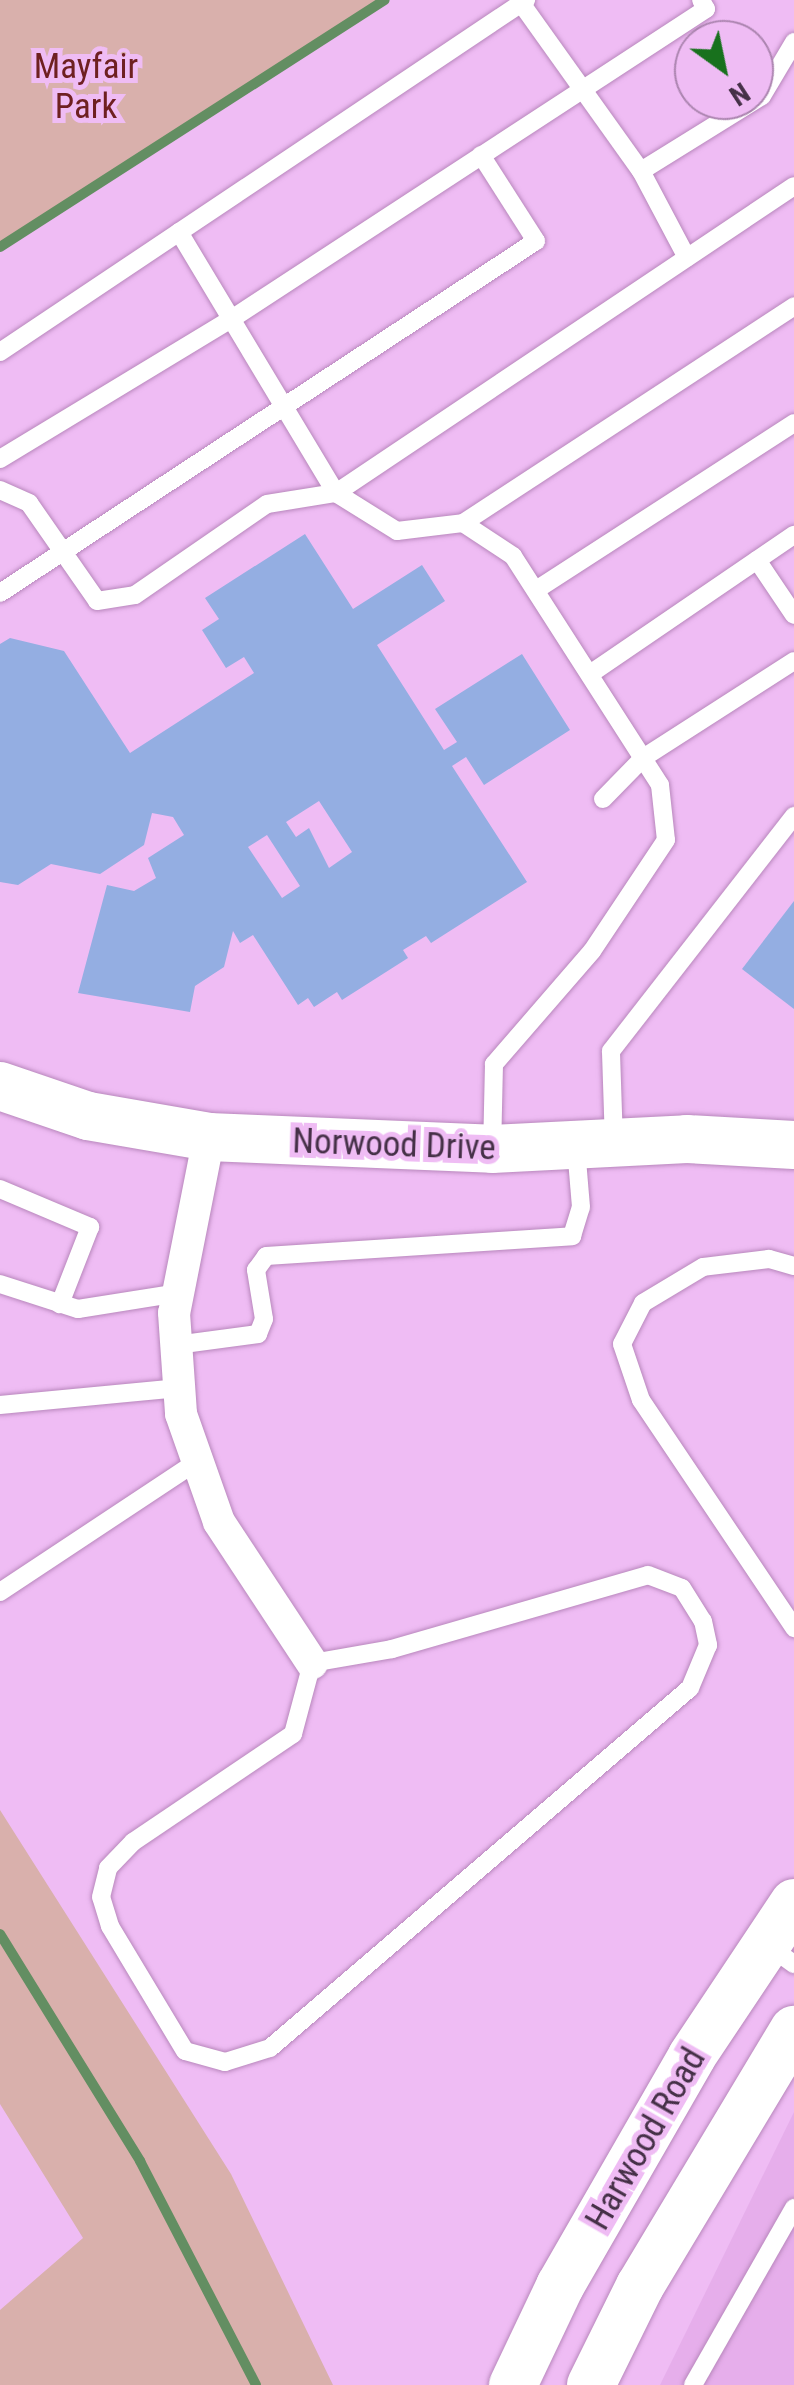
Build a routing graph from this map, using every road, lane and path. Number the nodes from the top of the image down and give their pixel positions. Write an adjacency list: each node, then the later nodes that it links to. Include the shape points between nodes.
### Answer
1 (700, 0): 4 (lane, via 706,9)
2 (523, 2): 4 (lane); 8 (lane)
3 (794, 42): 6 (lane, via 762,96)
4 (582, 88): 5 (lane); 6 (lane)
5 (482, 155): 11 (lane); 13 (lane, via 536,241)
6 (641, 171): 9 (lane)
7 (794, 186): 9 (lane)
8 (179, 232): 11 (lane); 12 (lane)
9 (687, 258): 17 (lane)
10 (794, 306): 18 (lane)
11 (233, 318): 13 (lane); 15 (lane)
12 (0, 352)
13 (287, 403): 17 (lane); 20 (lane)
14 (794, 423): 22 (lane)
15 (0, 459)
16 (0, 490): 20 (lane, via 29,503)
17 (336, 493): 18 (lane, via 397,531); 20 (lane, via 267,504 136,595 97,601)
18 (463, 523): 22 (lane, via 513,556)
19 (794, 535): 21 (lane)
20 (62, 550): 23 (lane)
21 (757, 560): 24 (lane); 26 (lane)
22 (536, 590): 26 (lane)
23 (0, 593)
24 (794, 616)
25 (794, 661): 27 (lane)
26 (590, 674): 27 (lane)
27 (643, 758): 28 (lane); 34 (lane, via 660,785 666,840 592,951 494,1064)
28 (602, 799)
29 (794, 816): 32 (lane, via 611,1051)
30 (0, 1086): 31 (main road, Norwood Drive, via 88,1116)
31 (208, 1136): 34 (main road, Norwood Drive); 38 (street)
32 (595, 1144): 33 (main road, Norwood Drive); 34 (main road, Norwood Drive); 40 (lane, via 572,1236 266,1256 256,1270 264,1319 258,1334)
33 (794, 1145)
34 (492, 1150)
35 (0, 1190): 39 (lane, via 90,1227)
36 (794, 1266): 45 (lane, via 769,1260 703,1266 643,1304 622,1344 641,1400)
37 (0, 1284): 39 (lane)
38 (178, 1292): 39 (lane, via 78,1309); 40 (street)
39 (60, 1304)
40 (176, 1345): 41 (street)
41 (179, 1388): 42 (lane); 43 (street)
42 (0, 1405)
43 (195, 1462): 44 (lane); 46 (street, via 219,1522)
44 (0, 1592)
45 (794, 1628)
46 (312, 1663): 46 (lane, via 292,1734 133,1842 108,1868 100,1897 110,1926 185,2051 225,2062 270,2048 690,1688 708,1646 703,1621 682,1588 648,1575 392,1649)
47 (794, 1902): 48 (main road, Harwood Road)
48 (779, 1954): 51 (main road, Harwood Road, via 560,2286)
49 (794, 2030): 52 (main road, Harwood Road, via 640,2286)
50 (794, 2208): 53 (lane)
51 (513, 2385)
52 (591, 2385)
53 (693, 2385)

